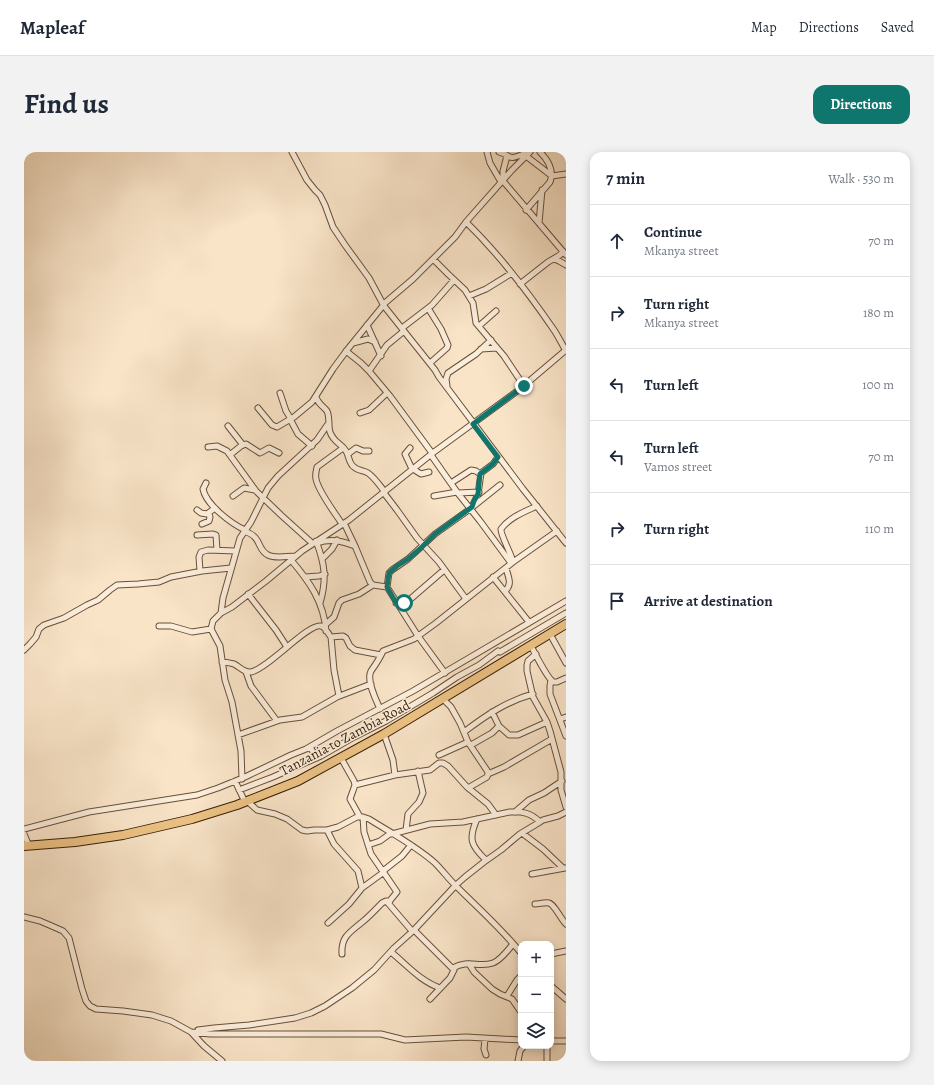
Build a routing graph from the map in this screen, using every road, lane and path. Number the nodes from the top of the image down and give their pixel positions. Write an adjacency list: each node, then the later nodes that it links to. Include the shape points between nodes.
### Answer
1 (292, 152): 22 (street, via 323,200 333,227 369,278)
2 (487, 152): 9 (street, via 490,163)
3 (499, 152): 6 (street)
4 (540, 152): 8 (street, via 552,171)
5 (525, 154): 6 (street, via 513,158); 8 (street); 9 (street)
6 (507, 156): 9 (street)
7 (566, 174): 8 (street)
8 (552, 176): 10 (street)
9 (502, 181): 11 (street); 12 (street)
10 (542, 190): 11 (street); 13 (street)
11 (526, 210): 13 (street)
12 (466, 222): 15 (street, via 455,238); 18 (street)
13 (539, 223): 14 (street)
14 (564, 253): 16 (street)
15 (433, 259): 19 (street); 22 (street)
16 (554, 259): 17 (street); 20 (street)
17 (566, 265)
18 (512, 273): 20 (street); 21 (street)
19 (454, 280): 21 (street); 23 (street)
20 (520, 284): 35 (street)
21 (469, 296): 26 (street)
22 (384, 306): 25 (street); 27 (street)
23 (428, 308): 27 (street); 37 (street, via 448,345)
24 (496, 311): 26 (street)
25 (367, 325): 29 (street); 30 (street)
26 (479, 326): 28 (street)
27 (403, 330): 31 (street); 37 (street)
28 (490, 340): 32 (street); 33 (street)
29 (375, 342): 30 (street, via 364,339); 31 (street); 36 (street)
30 (353, 343): 34 (street)
31 (387, 345): 36 (street)
32 (481, 348): 33 (street); 39 (street, via 448,374)
33 (497, 348): 40 (street)
34 (346, 351): 38 (street); 43 (street)
35 (566, 351): 40 (street)
36 (381, 356): 38 (street)
37 (430, 363): 39 (street)
38 (370, 372): 42 (street)
39 (447, 386): 50 (street)
40 (524, 386): 50 (street)
41 (280, 393): 48 (street)
42 (387, 393): 47 (street, via 369,410); 61 (street)
43 (316, 397): 44 (street); 45 (street)
44 (307, 406): 45 (street); 48 (street)
45 (321, 406): 49 (street, via 329,417)
46 (258, 408): 48 (street, via 274,427)
47 (360, 413)
48 (290, 419): 53 (street, via 298,434)
49 (328, 424): 53 (street); 55 (street, via 333,437)
50 (473, 424): 61 (street); 62 (street)
51 (228, 426): 52 (street)
52 (243, 445): 58 (street, via 246,444 260,453 269,448); 59 (street)
53 (312, 446): 75 (street, via 278,476)
54 (208, 447): 59 (street, via 224,448)
55 (343, 448): 60 (street); 81 (street, via 317,467 315,476 321,491)
56 (410, 448): 63 (street, via 405,454)
57 (369, 451): 60 (street, via 356,448)
58 (280, 453)
59 (231, 454): 69 (street)
60 (348, 454): 72 (street, via 354,467 369,474)
61 (431, 454): 63 (street); 67 (street)
62 (498, 457): 65 (street); 76 (street)
63 (412, 469): 64 (street, via 421,474); 72 (street)
64 (429, 472)
65 (480, 474): 67 (street, via 471,470); 71 (street)
66 (206, 483): 77 (street, via 204,492)
67 (451, 483): 70 (street)
68 (500, 485): 78 (street)
69 (256, 491): 73 (street, via 244,488); 75 (street)
70 (457, 492): 71 (street); 74 (street); 78 (street)
71 (479, 492): 78 (street)
72 (384, 493): 81 (street); 89 (street)
73 (233, 496)
74 (434, 496)
75 (263, 497): 83 (street); 87 (street)
76 (537, 506): 84 (street); 96 (street, via 508,521 501,529)
77 (215, 508): 80 (street); 83 (street)
78 (471, 508): 89 (street); 96 (street)
79 (197, 510): 80 (street)
80 (209, 514): 82 (street, via 208,522)
81 (343, 523): 87 (street); 90 (street)
82 (202, 524)
83 (245, 530): 92 (street); 93 (street, via 256,537 268,555)
84 (558, 531): 88 (street); 96 (street)
85 (197, 535): 91 (street, via 216,535)
86 (337, 540): 87 (street); 90 (street); 94 (street)
87 (315, 542): 93 (street); 94 (street)
88 (566, 543)
89 (423, 545): 99 (street); 105 (street, via 389,573)
90 (355, 546): 104 (street)
91 (217, 550): 92 (street); 100 (street, via 200,553)
92 (236, 551): 97 (street)
93 (296, 556): 95 (street)
94 (322, 559): 101 (street)
95 (291, 560): 102 (street); 107 (street)
96 (512, 562): 98 (street)
97 (231, 568): 100 (street); 112 (street)
98 (506, 568): 103 (street); 106 (street, via 510,586)
99 (444, 570): 108 (street); 111 (street, via 407,602)
100 (200, 572): 126 (street, via 159,582 117,585 98,600 39,628 36,637)
101 (325, 574): 102 (street); 110 (street, via 325,586)
102 (305, 577): 110 (street)
103 (493, 577): 106 (street); 108 (street)
104 (373, 585): 105 (street); 115 (street, via 359,594 342,600 334,617)
105 (387, 587): 111 (street)
106 (505, 591): 114 (street)
107 (248, 594): 112 (street); 125 (street)
108 (466, 599): 121 (street)
109 (566, 601): 114 (street)
110 (320, 603): 115 (street)
111 (396, 603): 121 (street)
112 (221, 613): 118 (street, via 213,621)
113 (566, 613): 127 (street)
114 (529, 622): 123 (street)
115 (326, 624): 119 (street)
116 (566, 624): 120 (highway, Tanzania to Zambia Road)
117 (159, 626): 118 (street, via 171,626 192,632)
118 (211, 629): 131 (street, via 220,646)
119 (326, 631): 122 (street); 125 (street, via 323,627 316,626)
120 (550, 634): 124 (highway, Tanzania to Zambia Road); 132 (street)
121 (418, 636): 129 (street, via 383,651); 134 (street)
122 (331, 637): 129 (street, via 343,636 355,650); 139 (street)
123 (492, 644): 127 (street); 134 (street)
124 (531, 646): 128 (street); 130 (highway, Tanzania to Zambia Road)
125 (287, 647): 133 (street, via 273,659 253,671)
126 (24, 650)
127 (499, 652): 130 (street); 156 (street, via 386,721)
128 (536, 654): 136 (street); 138 (street, via 527,665)
129 (381, 655): 137 (street, via 369,676)
130 (508, 660): 140 (highway, Tanzania to Zambia Road)
131 (222, 662): 133 (street, via 236,665); 149 (street)
132 (566, 664)
133 (246, 672): 145 (street, via 251,686)
134 (445, 673): 141 (street)
135 (566, 678): 136 (street, via 556,682)
136 (551, 680): 144 (street, via 550,694)
137 (371, 684): 139 (street); 141 (street)
138 (533, 694): 142 (street); 146 (street)
139 (339, 696): 145 (street, via 302,717)
140 (443, 699): 148 (street); 150 (highway, Tanzania to Zambia Road)
141 (380, 708): 154 (street)
142 (492, 712): 147 (street); 148 (street)
143 (566, 717): 144 (street)
144 (560, 719): 151 (street)
145 (278, 720): 149 (street)
146 (547, 722): 147 (street, via 514,735); 152 (street)
147 (499, 726): 153 (street, via 492,733)
148 (464, 732): 153 (street)
149 (238, 734): 161 (street)
150 (384, 734): 157 (highway, Tanzania to Zambia Road); 160 (street)
151 (566, 736)
152 (552, 739): 159 (street); 163 (street)
153 (470, 743): 155 (street); 159 (street)
154 (310, 746): 156 (street); 161 (street)
155 (439, 755)
156 (317, 758): 167 (street)
157 (341, 758): 164 (street); 168 (highway, Tanzania to Zambia Road)
158 (418, 772): 160 (street); 166 (street, via 430,770 443,762); 178 (street, via 423,793 408,814)
159 (488, 774): 166 (street)
160 (395, 775): 164 (street)
161 (242, 778): 162 (street)
162 (235, 781): 167 (street); 176 (street, via 197,795 89,812)
163 (562, 781): 165 (street); 170 (street, via 529,800)
164 (355, 785): 173 (street, via 350,799)
165 (564, 787): 169 (street)
166 (468, 788): 172 (street, via 488,804)
167 (239, 790): 168 (street)
168 (246, 802): 177 (street, via 257,810 287,819 302,830); 183 (highway, Tanzania to Zambia Road, via 192,819 122,835)
169 (566, 807)
170 (516, 812): 172 (street); 175 (street, via 533,815)
171 (566, 812): 175 (street)
172 (496, 816): 174 (street)
173 (361, 817): 177 (street); 181 (street); 182 (street)
174 (477, 820): 178 (street, via 430,824); 185 (street, via 472,843)
175 (540, 822): 179 (street)
176 (24, 829)
177 (327, 830): 190 (street, via 334,844 358,871)
178 (406, 830): 181 (street)
179 (522, 833): 185 (street); 186 (street)
180 (24, 834): 183 (street)
181 (392, 834): 182 (street); 184 (street)
182 (368, 845): 187 (street, via 371,854)
183 (27, 846)
184 (411, 846): 187 (street); 189 (street, via 435,863)
185 (486, 860): 189 (street)
186 (565, 868): 188 (street)
187 (384, 872): 190 (street); 191 (street, via 398,892)
188 (532, 874)
189 (456, 885): 196 (street); 197 (street)
190 (362, 888): 194 (street)
191 (390, 901): 196 (street, via 388,904); 202 (street, via 382,903 350,931 343,942)
192 (535, 904): 195 (street, via 551,904)
193 (24, 917): 212 (street, via 63,931 70,938 82,989 90,1006 96,1009 152,1015)
194 (328, 923)
195 (566, 924)
196 (413, 930): 200 (street); 204 (street)
197 (514, 944): 198 (street); 203 (street, via 493,963)
198 (518, 949)
199 (566, 951): 201 (street)
200 (391, 952): 206 (street, via 422,980); 212 (street, via 352,988 311,1013 249,1025)
201 (554, 953)
202 (342, 954)
203 (469, 964): 204 (street, via 463,963); 208 (street, via 492,989)
204 (453, 968): 206 (street, via 454,972)
205 (520, 977): 208 (street)
206 (440, 988): 209 (street)
207 (554, 989): 210 (street)
208 (507, 996): 211 (street)
209 (430, 999)
210 (566, 999)
211 (518, 1007)
212 (189, 1030): 213 (street, via 210,1034 242,1035 376,1034 405,1040); 220 (street)
213 (485, 1039): 214 (street); 219 (street)
214 (518, 1040)
215 (554, 1041): 216 (street)
216 (566, 1041)
217 (522, 1049): 221 (street)
218 (547, 1049): 222 (street)
219 (486, 1055)
220 (222, 1061)
221 (518, 1061)
222 (547, 1061)

